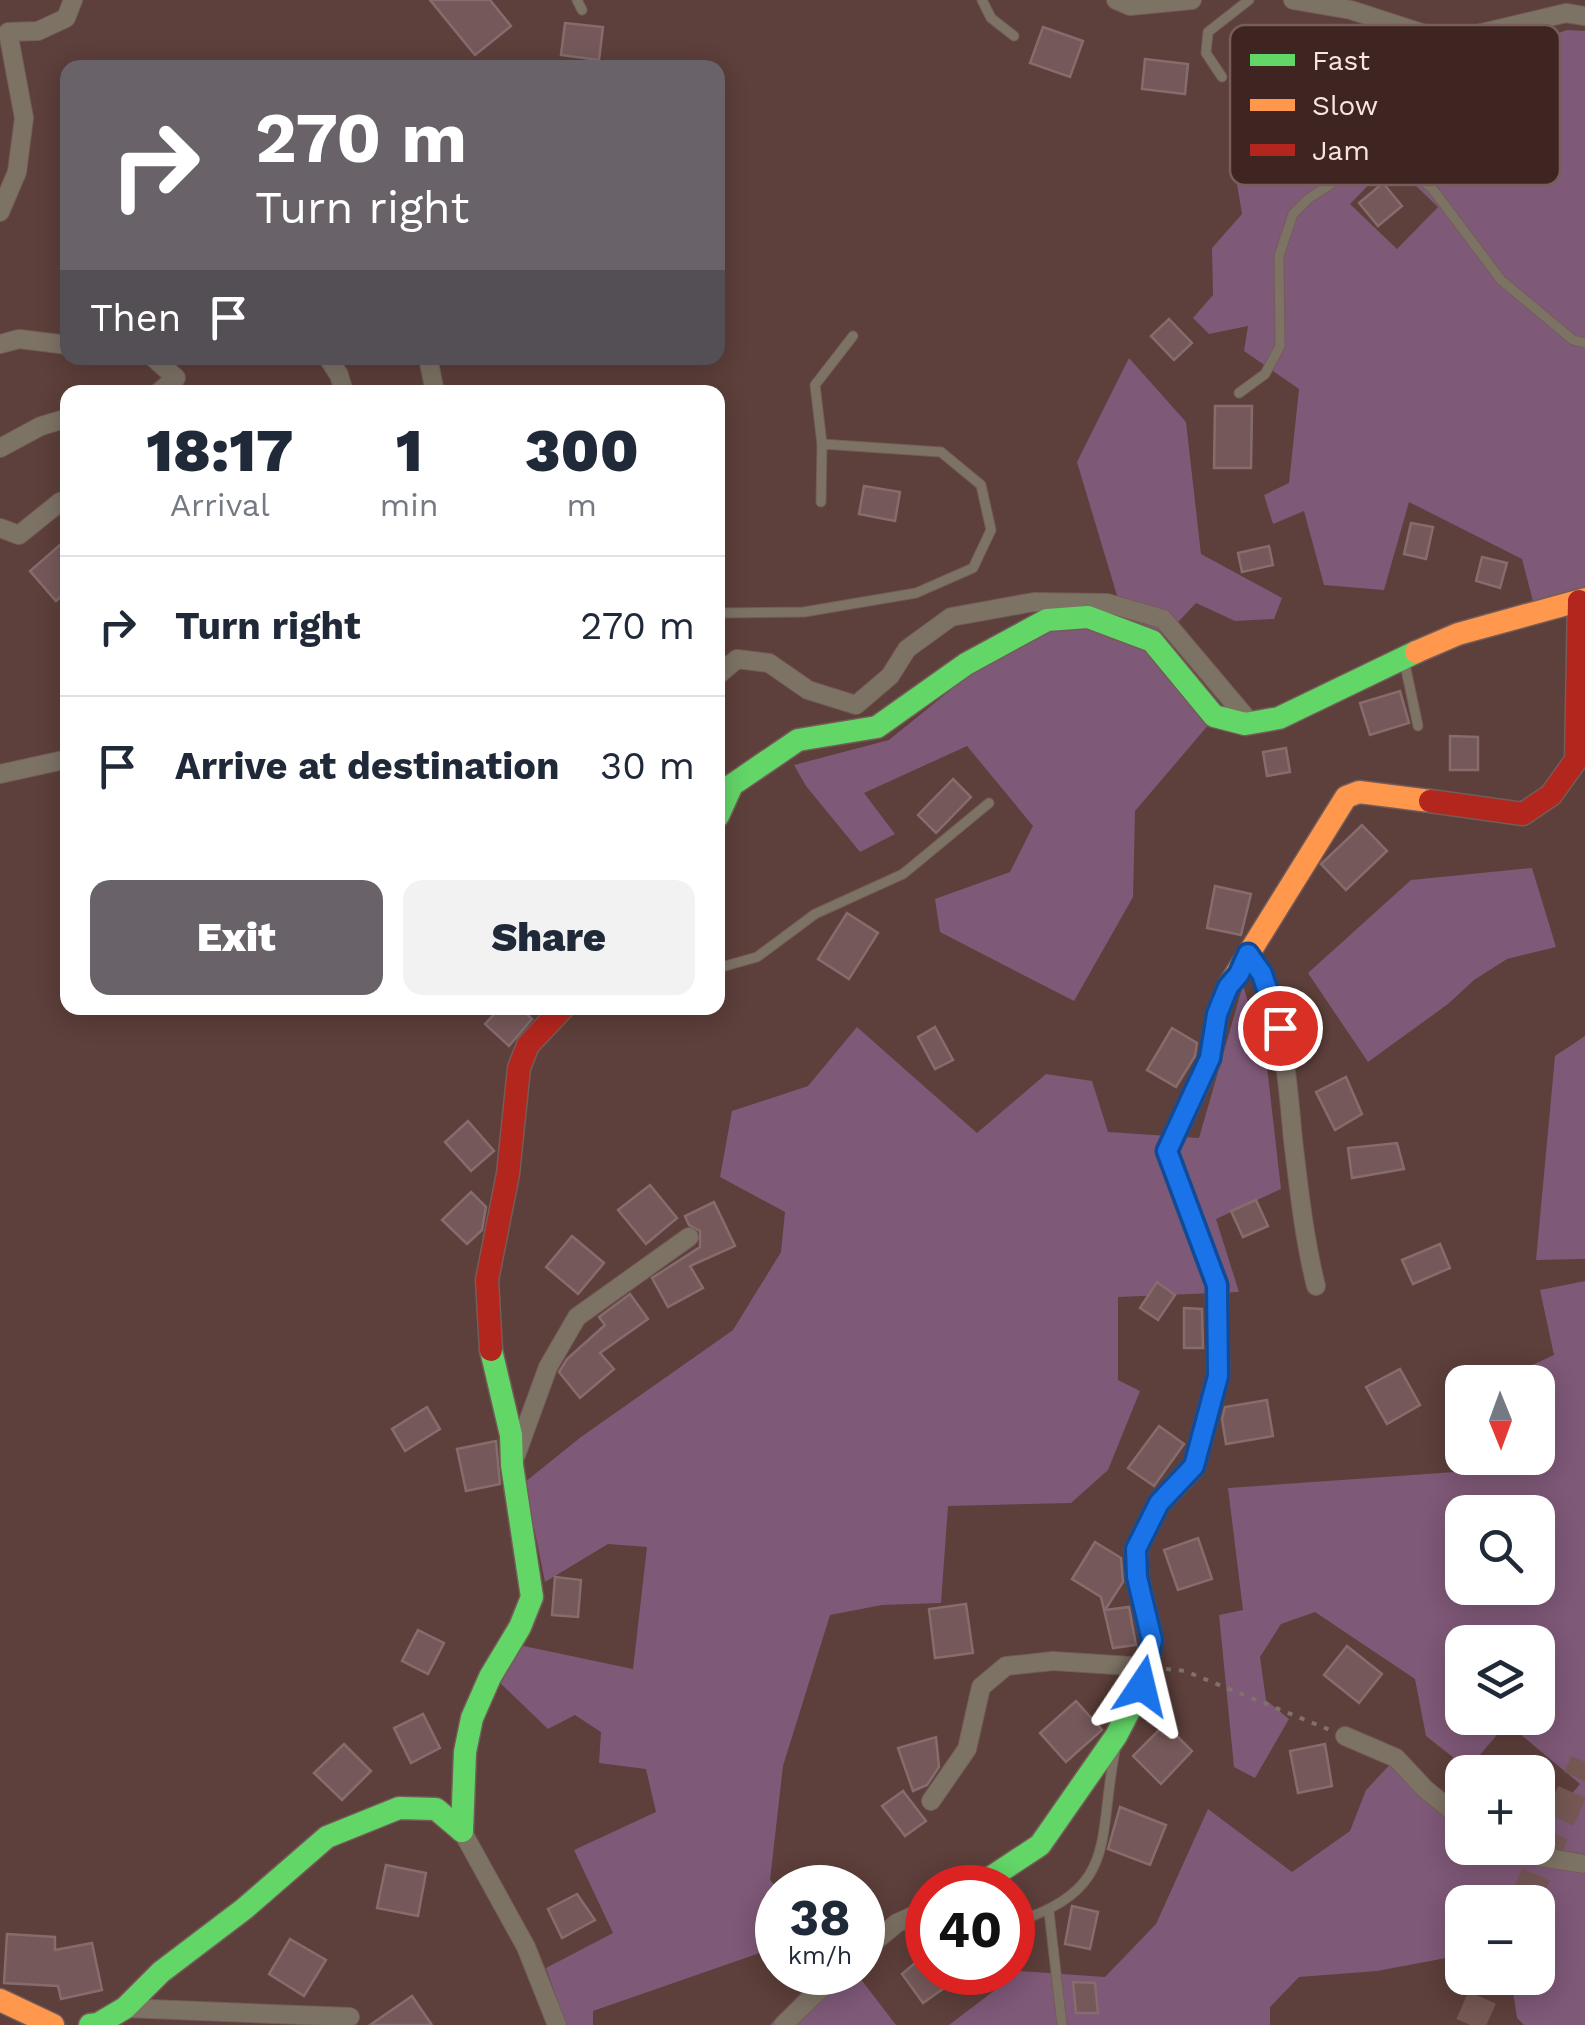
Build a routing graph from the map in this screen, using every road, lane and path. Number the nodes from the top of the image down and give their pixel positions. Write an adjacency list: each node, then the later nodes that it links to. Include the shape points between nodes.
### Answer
1 (73, 0): 12 (street, via 66,18)
2 (576, 0): 8 (lane)
3 (982, 0): 13 (lane, via 991,18)
4 (1116, 0): 5 (street, via 1130,6)
5 (1192, 0)
6 (1249, 0): 14 (lane, via 1208,32 1206,54)
7 (1293, 0): 10 (street)
8 (582, 10)
9 (1585, 16): 11 (street, via 1566,13)
10 (1397, 25)
11 (1518, 25)
12 (4, 35): 17 (street, via 24,118 16,172)
13 (1014, 36)
14 (1222, 77)
15 (1329, 185): 24 (lane, via 1292,214 1279,256 1280,346 1265,374)
16 (1428, 185): 19 (lane, via 1502,280)
17 (0, 212)
18 (853, 336): 26 (lane, via 815,386)
19 (1585, 343)
20 (0, 344): 21 (street)
21 (60, 344)
22 (162, 365): 23 (street, via 176,378)
23 (168, 385)
24 (1239, 393)
25 (60, 420): 27 (street)
26 (822, 444): 29 (lane); 32 (lane, via 940,452 981,485 990,530 973,568 916,593 804,612)
27 (0, 448)
28 (60, 502): 30 (street, via 19,535)
29 (821, 502)
30 (0, 528)
31 (1582, 600): 33 (street, via 1458,634); 35 (street)
32 (725, 613)
33 (1404, 657): 36 (street, via 1280,718); 37 (lane)
34 (725, 669): 36 (street, via 736,659 769,664 808,690 856,705 890,676 907,649 950,617 1034,602 1107,604 1163,619 1244,714)
35 (1582, 681): 42 (street, via 1576,760 1551,795 1523,814 1360,792 1346,796)
36 (1245, 724): 40 (street, via 1214,716 1152,641 1088,617 1047,620 966,664 877,727 798,740)
37 (1418, 726)
38 (60, 761): 39 (street)
39 (0, 774)
40 (725, 790)
41 (989, 803): 43 (lane, via 902,874 815,914 757,957)
42 (1248, 954): 46 (street, via 1280,1028); 48 (street, via 1228,987 1210,1058 1167,1151 1217,1285 1218,1376 1194,1466 1159,1503 1136,1549 1152,1640)
43 (725, 966)
44 (556, 1015): 47 (street, via 528,1045 518,1068 508,1174 487,1280)
45 (689, 1237): 47 (street, via 577,1317 548,1367)
46 (1316, 1286)
47 (512, 1465): 53 (street, via 532,1597 472,1718)
48 (1146, 1667): 49 (street); 50 (path, via 1185,1671); 51 (street, via 1053,1661 1006,1666 981,1687 968,1750)
49 (1120, 1728): 56 (street, via 1040,1845); 57 (lane, via 1106,1837 1086,1883)
50 (1344, 1736): 52 (street, via 1396,1758)
51 (931, 1801)
52 (1445, 1805)
53 (462, 1831): 61 (street, via 436,1809 399,1808 326,1837); 65 (street, via 526,1948)
54 (1555, 1860): 55 (street)
55 (1585, 1864)
56 (1009, 1865)
57 (1049, 1912): 58 (lane); 67 (lane)
58 (1035, 1917)
59 (814, 1995): 66 (street)
60 (0, 2000): 63 (street)
61 (125, 2008): 62 (street); 64 (street)
62 (350, 2017)
63 (53, 2025)
64 (90, 2025)
65 (557, 2025)
66 (783, 2025)
67 (1062, 2025)

